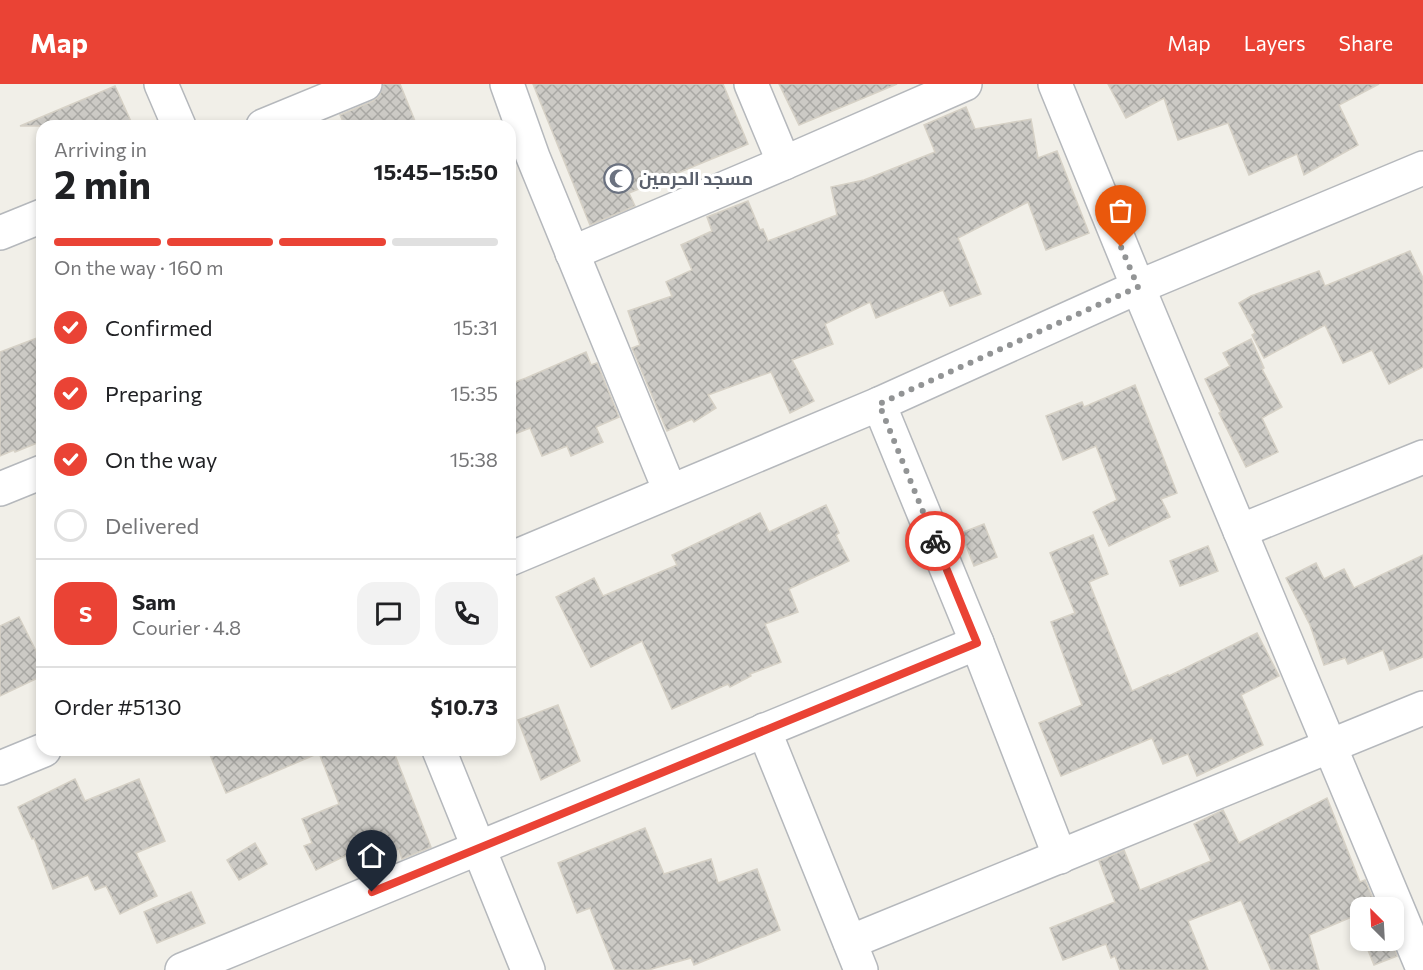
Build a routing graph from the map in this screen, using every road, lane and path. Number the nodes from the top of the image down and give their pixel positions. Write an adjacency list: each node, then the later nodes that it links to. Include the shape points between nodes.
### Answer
1 (161, 84): 7 (street)
2 (365, 84): 8 (street)
3 (507, 84): 13 (street)
4 (751, 84): 9 (street)
5 (965, 84): 9 (street)
6 (1055, 84): 14 (street)
7 (176, 120)
8 (278, 120)
9 (784, 164): 13 (street)
10 (1423, 168): 14 (street)
11 (36, 218): 12 (street)
12 (0, 233)
13 (572, 253): 19 (street)
14 (1138, 287): 15 (street); 20 (street)
15 (879, 404): 19 (street); 22 (street)
16 (1423, 457): 20 (street)
17 (36, 474): 18 (street)
18 (0, 489)
19 (670, 491): 21 (street)
20 (1240, 531): 25 (street)
21 (516, 556)
22 (977, 643): 24 (street); 30 (street)
23 (1423, 708): 25 (street)
24 (764, 730): 29 (street); 31 (street)
25 (1330, 747): 30 (street); 32 (street)
26 (36, 753): 28 (street)
27 (441, 756): 29 (street)
28 (0, 768)
29 (478, 848): 33 (street); 34 (street)
30 (1060, 857): 31 (street)
31 (856, 956)
32 (1423, 969)
33 (182, 970)
34 (528, 970)

